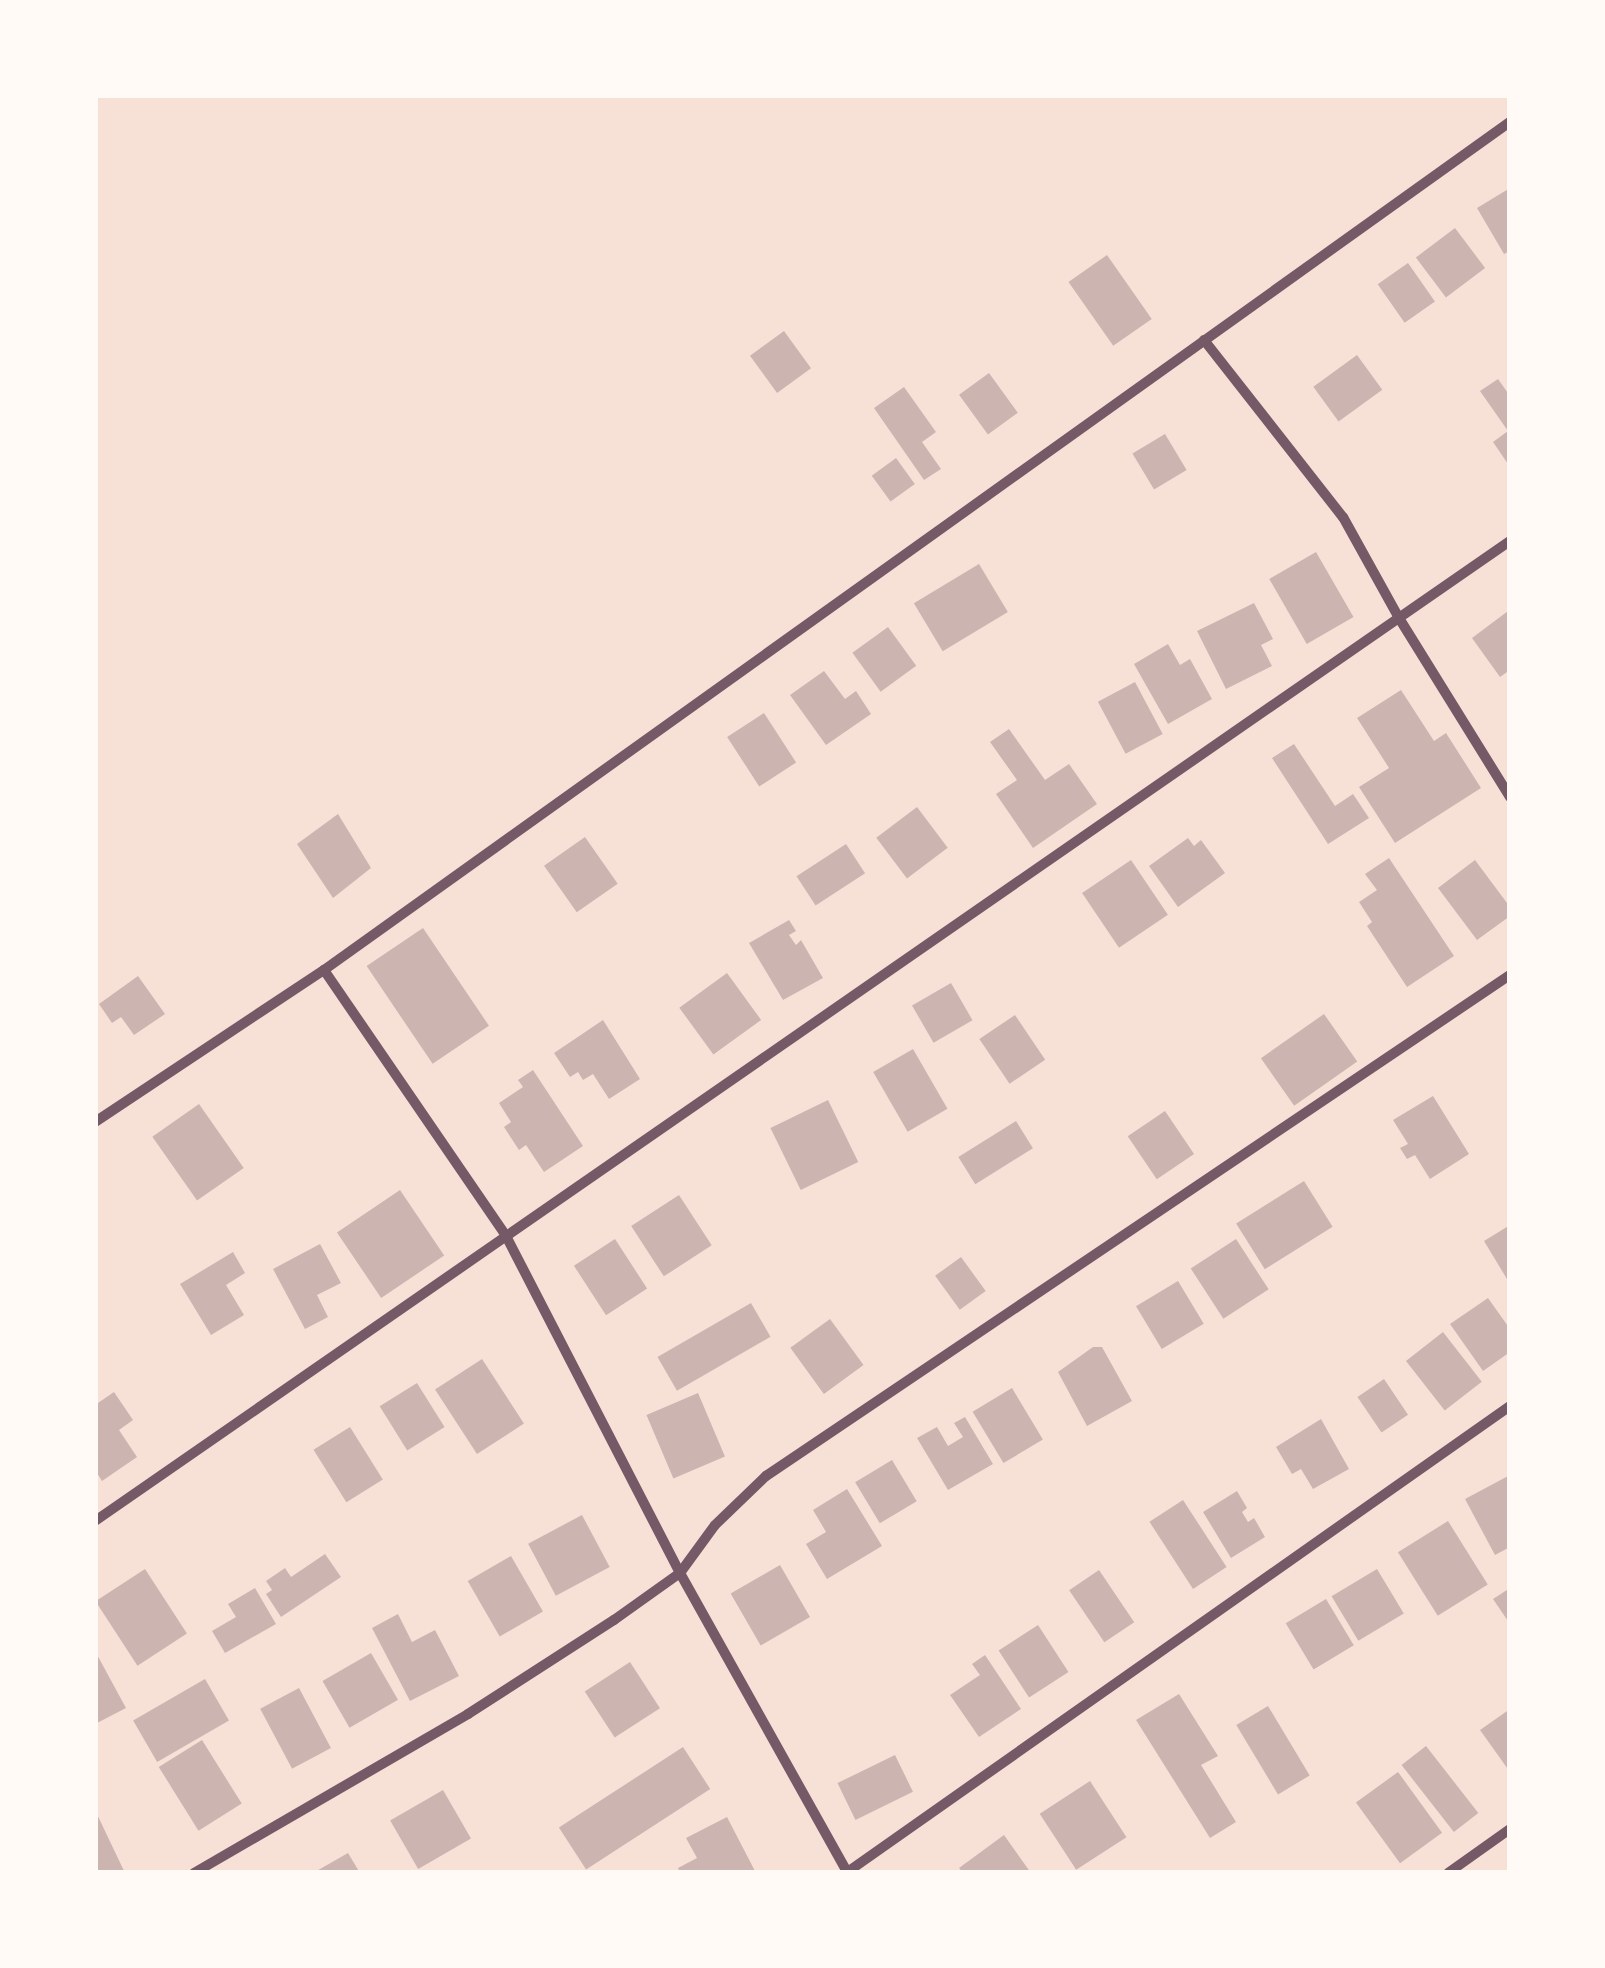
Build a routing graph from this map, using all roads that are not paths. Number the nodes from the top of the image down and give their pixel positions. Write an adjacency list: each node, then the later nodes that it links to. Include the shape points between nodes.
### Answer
1 (1510, 122): 2 (street)
2 (1204, 340): 4 (street, via 1343,516); 6 (street)
3 (1510, 541): 4 (street)
4 (1399, 618): 5 (street); 9 (street)
5 (1510, 797)
6 (324, 970): 8 (street); 9 (street)
7 (1510, 975): 12 (street, via 766,1476 715,1525)
8 (95, 1122)
9 (505, 1234): 11 (street); 12 (street)
10 (1510, 1406): 15 (street)
11 (95, 1521)
12 (680, 1574): 14 (street, via 468,1714); 15 (street)
13 (1510, 1829): 16 (street)
14 (194, 1873)
15 (848, 1873)
16 (1448, 1873)

